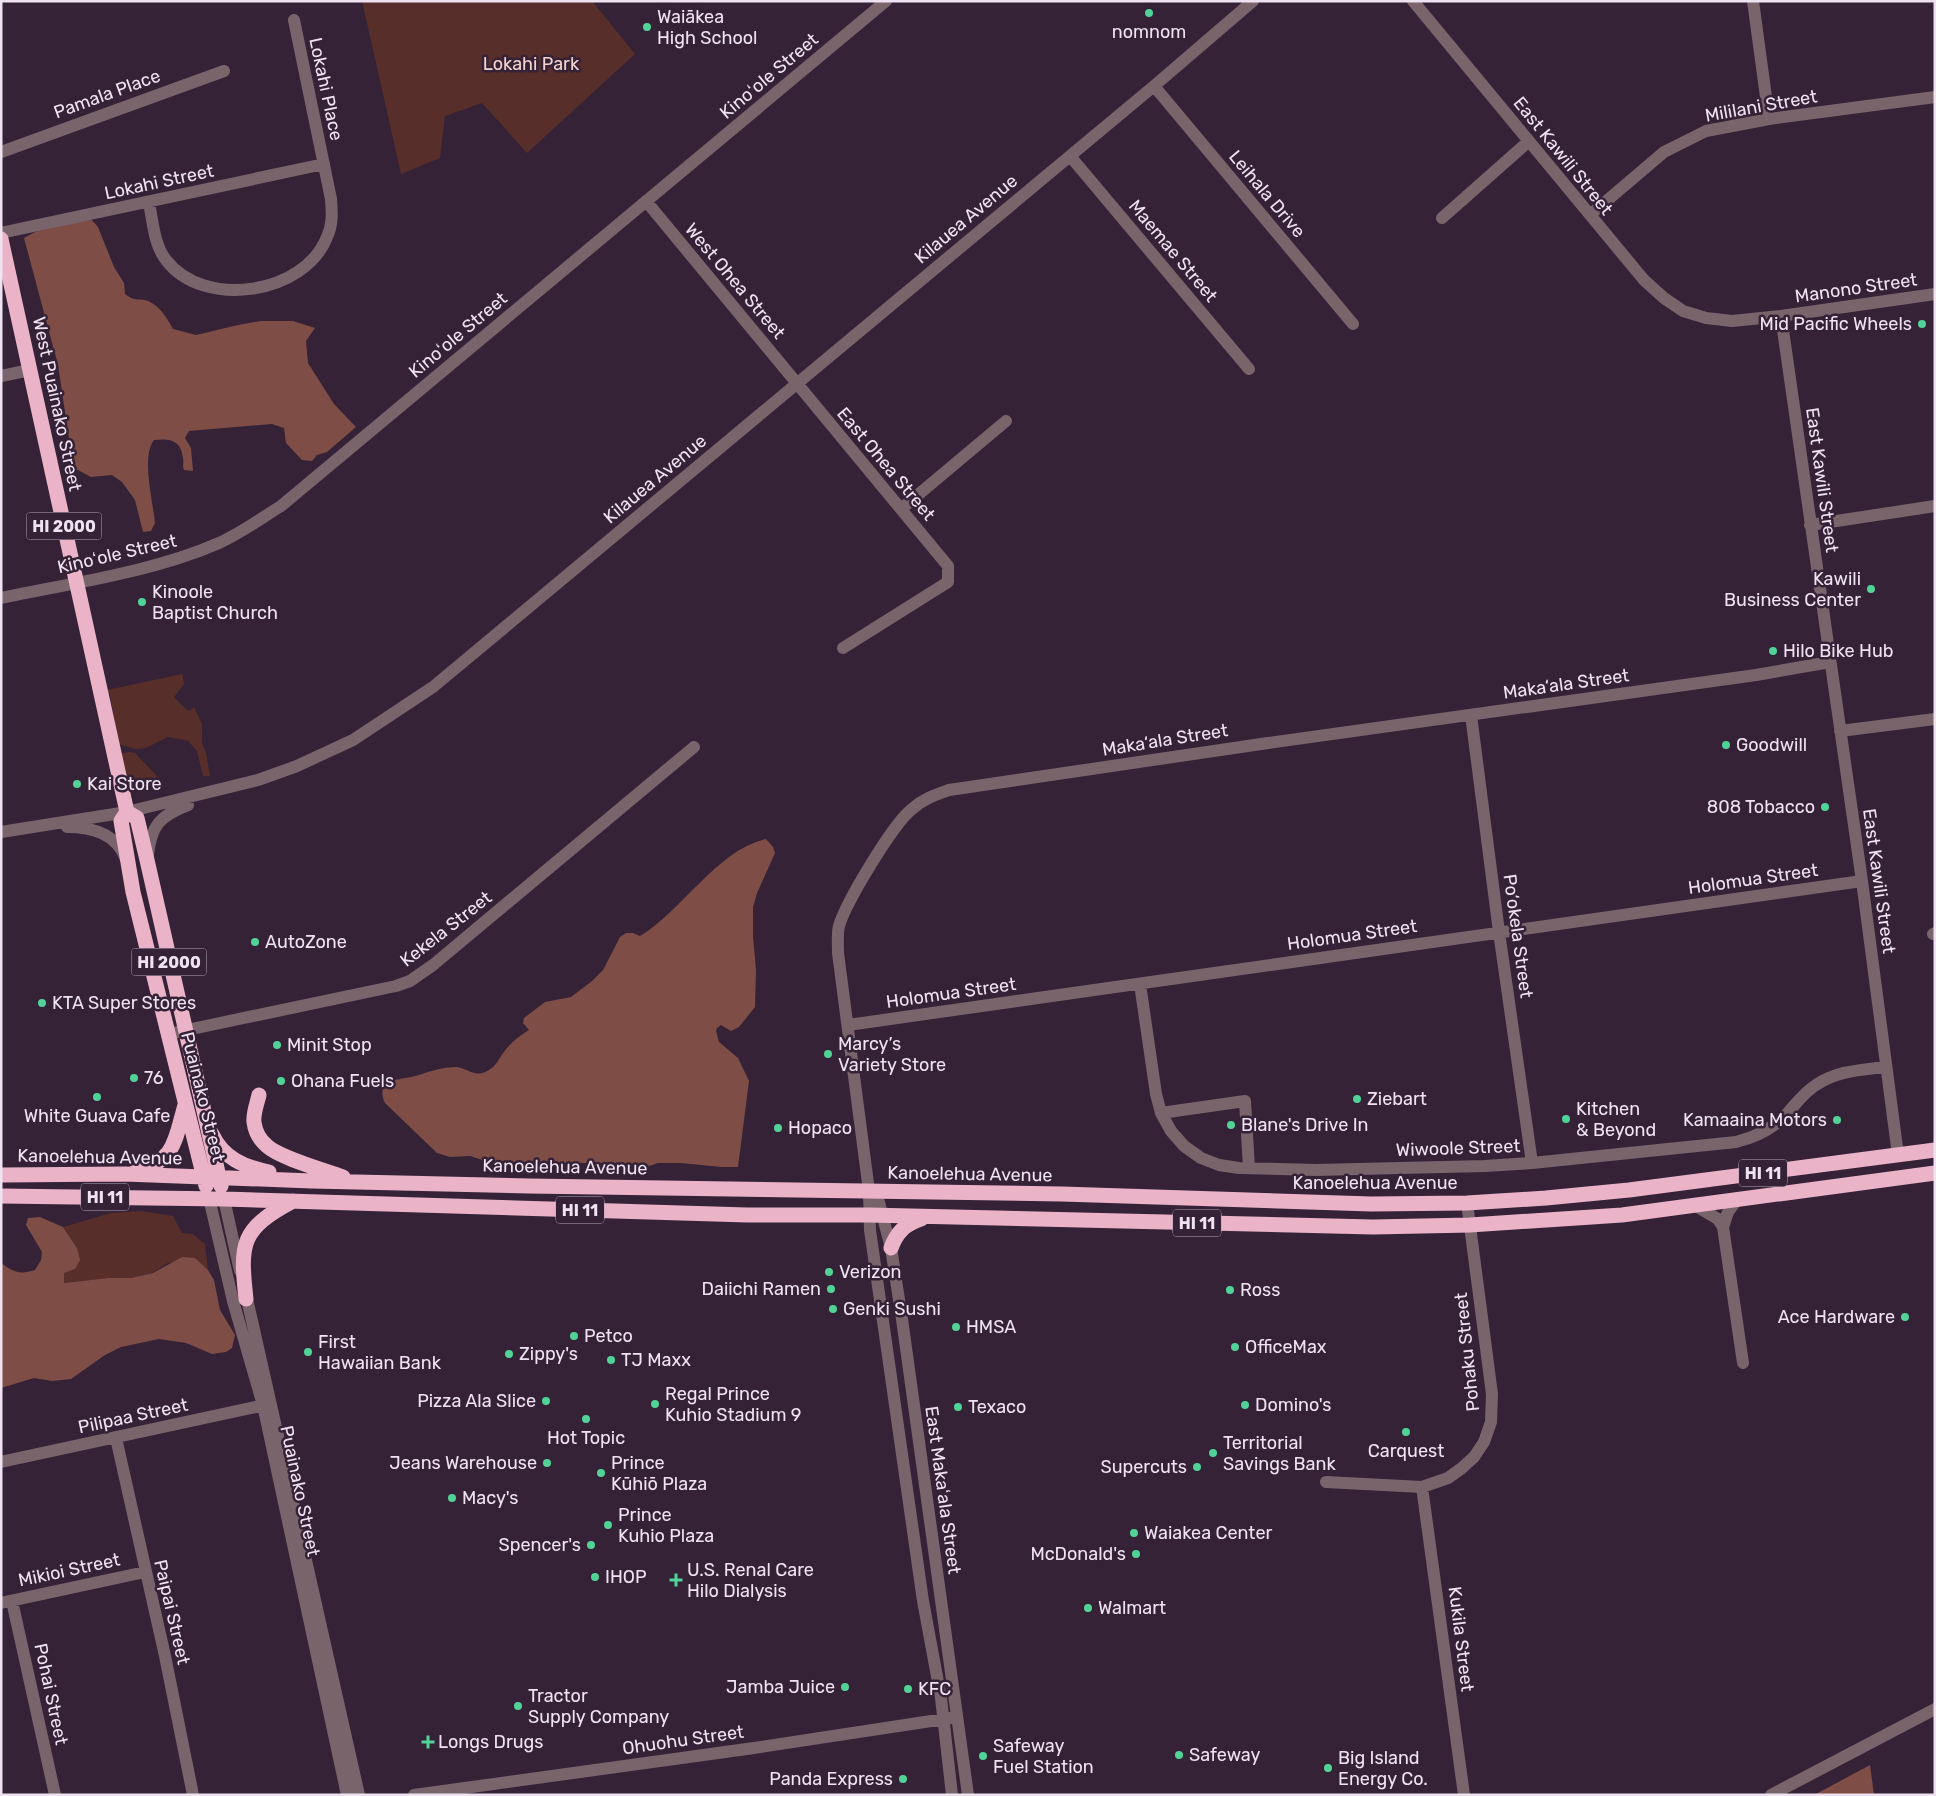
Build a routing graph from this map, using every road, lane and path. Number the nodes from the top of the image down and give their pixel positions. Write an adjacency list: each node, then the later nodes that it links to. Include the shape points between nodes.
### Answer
1 (886, 1): 14 (street, Kinoʻole Street)
2 (1253, 1): 7 (street, Kilauea Avenue)
3 (1413, 1): 10 (street, East Kawili Street)
4 (1753, 1): 9 (street)
5 (294, 20): 13 (street, Lokahi Place)
6 (224, 71): 11 (street, Pamala Place)
7 (1154, 86): 12 (street, Kilauea Avenue); 22 (street, Leihala Drive)
8 (1935, 97): 9 (street, Mililani Street)
9 (1770, 120): 16 (street, Mililani Street, via 1706,131 1664,152)
10 (1529, 142): 16 (street, East Kawili Street); 17 (street)
11 (1, 152)
12 (1070, 156): 23 (street, Maemae Street); 26 (street, Kilauea Avenue)
13 (324, 164): 15 (street, Lokahi Street); 15 (street, Lokahi Place, via 333,218 327,238 317,253 292,275 260,288 222,290 190,280 174,269 165,260 157,243)
14 (646, 201): 26 (street, West Ohea Street); 31 (street, Kinoʻole Street, via 280,506 237,534 191,554)
15 (149, 203): 18 (street, Lokahi Street)
16 (1590, 215): 21 (street, East Kawili Street, via 1644,280 1683,311 1732,321)
17 (1442, 218)
18 (1, 233)
19 (1, 239): 24 (highway, West Puainako Street / HI 2000)
20 (1935, 294): 21 (street, Manono Street)
21 (1781, 316): 30 (street, East Kawili Street)
22 (1353, 324)
23 (1249, 369)
24 (30, 370): 25 (street); 31 (highway, West Puainako Street / HI 2000)
25 (1, 376)
26 (796, 384): 29 (street, East Ohea Street); 39 (street, Kilauea Avenue, via 432,687 354,740 297,766)
27 (1006, 421): 29 (street)
28 (1935, 506): 30 (street)
29 (901, 509): 33 (street, East Ohea Street, via 948,566 948,582)
30 (1810, 525): 34 (street, East Kawili Street)
31 (77, 582): 32 (street, Kinoʻole Street); 40 (highway, West Puainako Street / HI 2000)
32 (1, 598)
33 (843, 648)
34 (1830, 662): 35 (street, Maka‘ala Street); 37 (street, East Kawili Street)
35 (1471, 715): 46 (street, Po‘okela Street); 48 (street, Maka‘ala Street, via 1268,742 949,790 930,796 910,810 891,834 846,905 838,928 838,953)
36 (1935, 720): 37 (street)
37 (1840, 731): 45 (street, East Kawili Street)
38 (694, 747): 49 (street, Kekela Street, via 410,981)
39 (236, 787): 40 (street, Kilauea Avenue); 43 (street, via 166,814 154,828)
40 (127, 812): 41 (street, Kilauea Avenue); 43 (highway, Puainako Street / HI 2000, via 136,818); 44 (highway, Puainako Street / HI 2000, via 121,822)
41 (14, 829): 42 (street, Kilauea Avenue); 44 (street, via 91,828 114,841)
42 (1, 832)
43 (147, 860): 49 (highway, Puainako Street / HI 2000)
44 (128, 862): 50 (highway, Puainako Street / HI 2000)
45 (1862, 881): 46 (street, Holomua Street); 51 (street, East Kawili Street)
46 (1499, 932): 47 (street, Holomua Street); 58 (street, Po‘okela Street)
47 (1140, 984): 48 (street, Holomua Street); 54 (street, Wiwoole Street)
48 (848, 1025): 67 (street, Maka‘ala Street)
49 (184, 1030): 50 (street, Kekela Street); 55 (highway, Puainako Street / HI 2000)
50 (168, 1034): 53 (highway, Puainako Street / HI 2000)
51 (1886, 1067): 57 (street, East Kawili Street); 58 (street, Wiwoole Street, via 1830,1077 1802,1095 1775,1125 1749,1139)
52 (259, 1095): 65 (highway, via 254,1125 265,1145)
53 (186, 1103): 60 (highway, via 168,1154 150,1167); 63 (highway, Puainako Street / HI 2000)
54 (1161, 1113): 59 (street, Wiwoole Street, via 1177,1139 1201,1158 1229,1167); 59 (street, via 1245,1101)
55 (204, 1116): 63 (highway, Puainako Street / HI 2000); 64 (highway, via 214,1137 235,1161 250,1168)
56 (1935, 1150): 57 (highway, Kanoelehua Avenue / HI 11)
57 (1898, 1155): 61 (highway, via 1913,1171); 66 (highway, via 1897,1163 1890,1172); 72 (highway, Kanoelehua Avenue / HI 11, via 1629,1190)
58 (1532, 1163): 59 (street, Wiwoole Street, via 1316,1170)
59 (1249, 1168)
60 (125, 1174): 62 (highway, Kanoelehua Avenue / HI 11); 63 (highway, Kanoelehua Avenue / HI 11)
61 (1930, 1174): 66 (highway, HI 11)
62 (1, 1175)
63 (211, 1177): 64 (highway, Kanoelehua Avenue / HI 11); 69 (highway, Puainako Street / HI 2000)
64 (312, 1181): 65 (highway, Kanoelehua Avenue / HI 11)
65 (354, 1181): 67 (highway, Kanoelehua Avenue / HI 11)
66 (1873, 1181): 71 (highway, HI 11)
67 (873, 1191): 72 (highway, Kanoelehua Avenue / HI 11, via 1371,1204); 74 (street, East Makaʻala Street)
68 (1, 1196): 69 (highway, HI 11)
69 (216, 1198): 70 (highway, HI 11); 79 (street, Puainako Street); 81 (street, Puainako Street, via 233,1301)
70 (295, 1200): 74 (highway, HI 11, via 746,1215); 79 (highway, via 262,1221 247,1239 242,1262)
71 (1736, 1200): 73 (highway, HI 11); 77 (street)
72 (1467, 1203): 76 (street, Pohaku Street)
73 (1696, 1206): 76 (highway, HI 11, via 1622,1215); 77 (street, via 1718,1219)
74 (876, 1215): 75 (highway, HI 11); 78 (street, East Makaʻala Street); 90 (street, East Makaʻala Street, via 882,1313 923,1601)
75 (924, 1217): 76 (highway, HI 11, via 1373,1227); 78 (highway, via 902,1228)
76 (1470, 1225): 85 (street, Pohaku Street, via 1492,1394 1491,1422 1484,1442 1468,1463 1448,1478)
77 (1723, 1227): 80 (street)
78 (891, 1248): 89 (street, East Makaʻala Street)
79 (246, 1299): 81 (street, Puainako Street)
80 (1743, 1363)
81 (267, 1404): 82 (street, Pilipaa Street); 93 (street, Puainako Street); 94 (street, Puainako Street)
82 (116, 1438): 83 (street, Pilipaa Street); 86 (street, Paipai Street)
83 (1, 1462)
84 (1326, 1482): 85 (street, Pohaku Street)
85 (1422, 1487): 98 (street, Kukila Street)
86 (145, 1572): 87 (street, Mikioi Street); 92 (street, Paipai Street)
87 (7, 1602): 91 (street, Pohai Street)
88 (1935, 1709): 99 (street)
89 (957, 1717): 90 (street, Ohuohu Street); 97 (street, East Makaʻala Street)
90 (944, 1719): 95 (street, Ohuohu Street); 96 (street, East Makaʻala Street)
91 (55, 1795)
92 (192, 1795)
93 (347, 1795)
94 (359, 1795)
95 (414, 1795)
96 (952, 1795)
97 (968, 1795)
98 (1464, 1795)
99 (1770, 1795)

